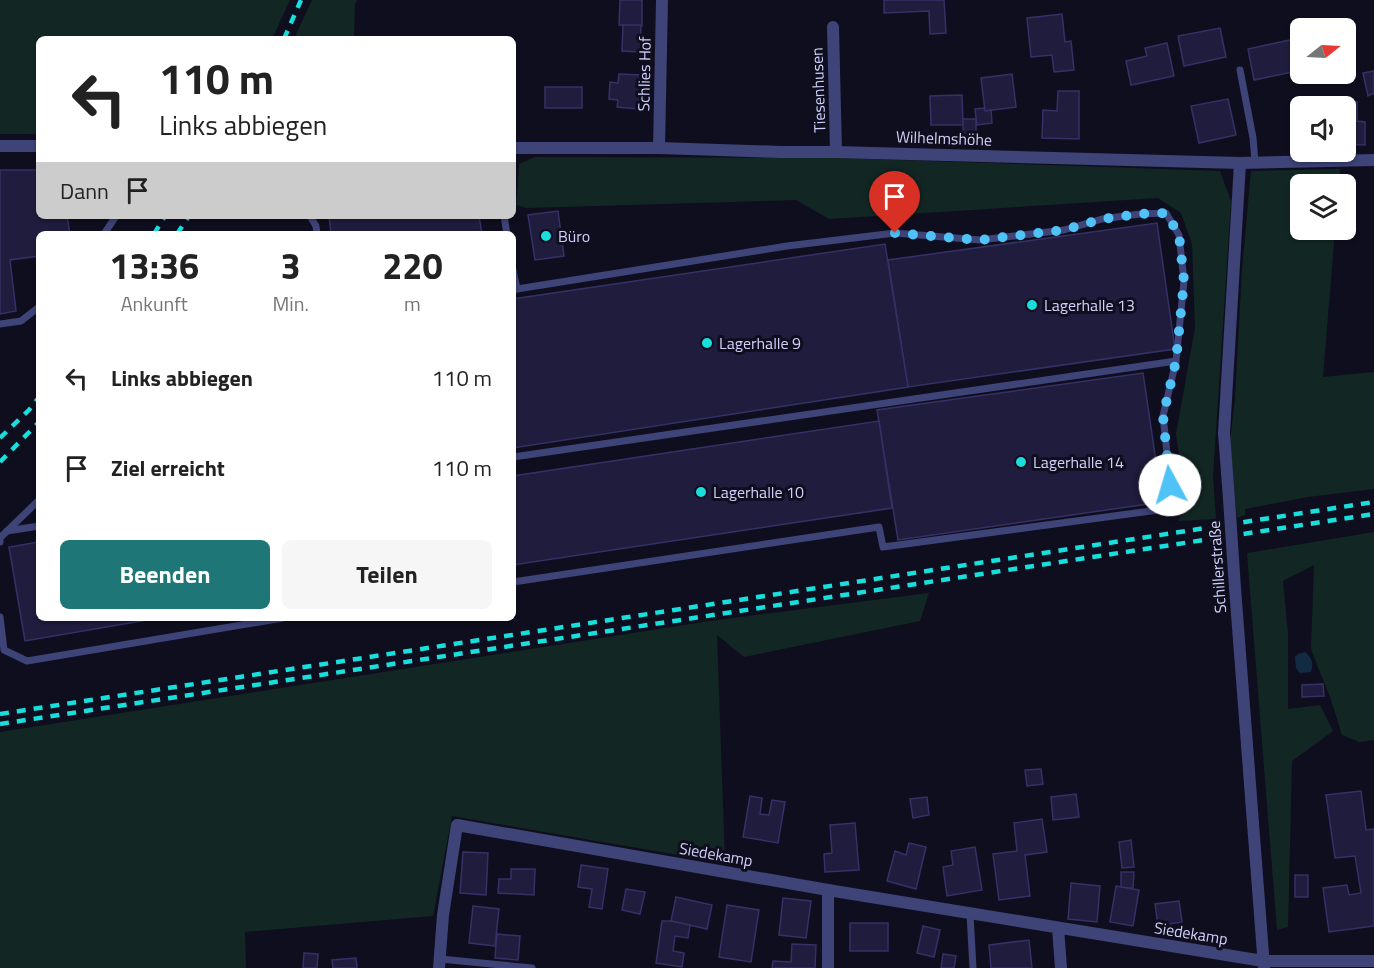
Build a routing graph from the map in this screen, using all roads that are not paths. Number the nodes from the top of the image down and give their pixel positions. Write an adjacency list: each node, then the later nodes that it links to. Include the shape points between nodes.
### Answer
1 (662, 0): 7 (street, Schlies Hof)
2 (833, 27): 8 (street, Tiesenhusen)
3 (1240, 70): 10 (lane)
4 (0, 146): 5 (street)
5 (36, 146)
6 (516, 148): 7 (street, Wilhelmshöhe)
7 (659, 148): 8 (street, Wilhelmshöhe)
8 (836, 152): 11 (street, Wilhelmshöhe)
9 (1374, 160): 10 (street, Wilhelmshöhe)
10 (1255, 162): 11 (street, Wilhelmshöhe)
11 (1240, 163): 29 (street, Schillerstraße, bridge, via 1224,433)
12 (516, 290): 15 (lane, via 787,246 895,233 980,240 1064,230 1102,219 1166,213 1179,235 1184,281)
13 (36, 309): 14 (lane, via 21,321)
14 (0, 324)
15 (1176, 361): 16 (lane); 21 (lane, via 1163,416 1173,508 883,547 879,526)
16 (516, 457)
17 (36, 503): 19 (lane)
18 (36, 526): 19 (lane)
19 (7, 531): 20 (lane)
20 (0, 542)
21 (516, 582)
22 (0, 617): 23 (lane, via 4,650 27,661)
23 (265, 621)
24 (828, 890): 25 (street, Siedekamp); 28 (street, Siedekamp, via 457,825); 31 (street)
25 (970, 914): 26 (street, Siedekamp); 32 (lane)
26 (1058, 928): 29 (street, Siedekamp); 33 (street)
27 (1374, 961): 29 (street, Siedekamp)
28 (439, 963): 30 (lane)
29 (1264, 965)
30 (532, 968)
31 (828, 968)
32 (973, 968)
33 (1061, 968)

